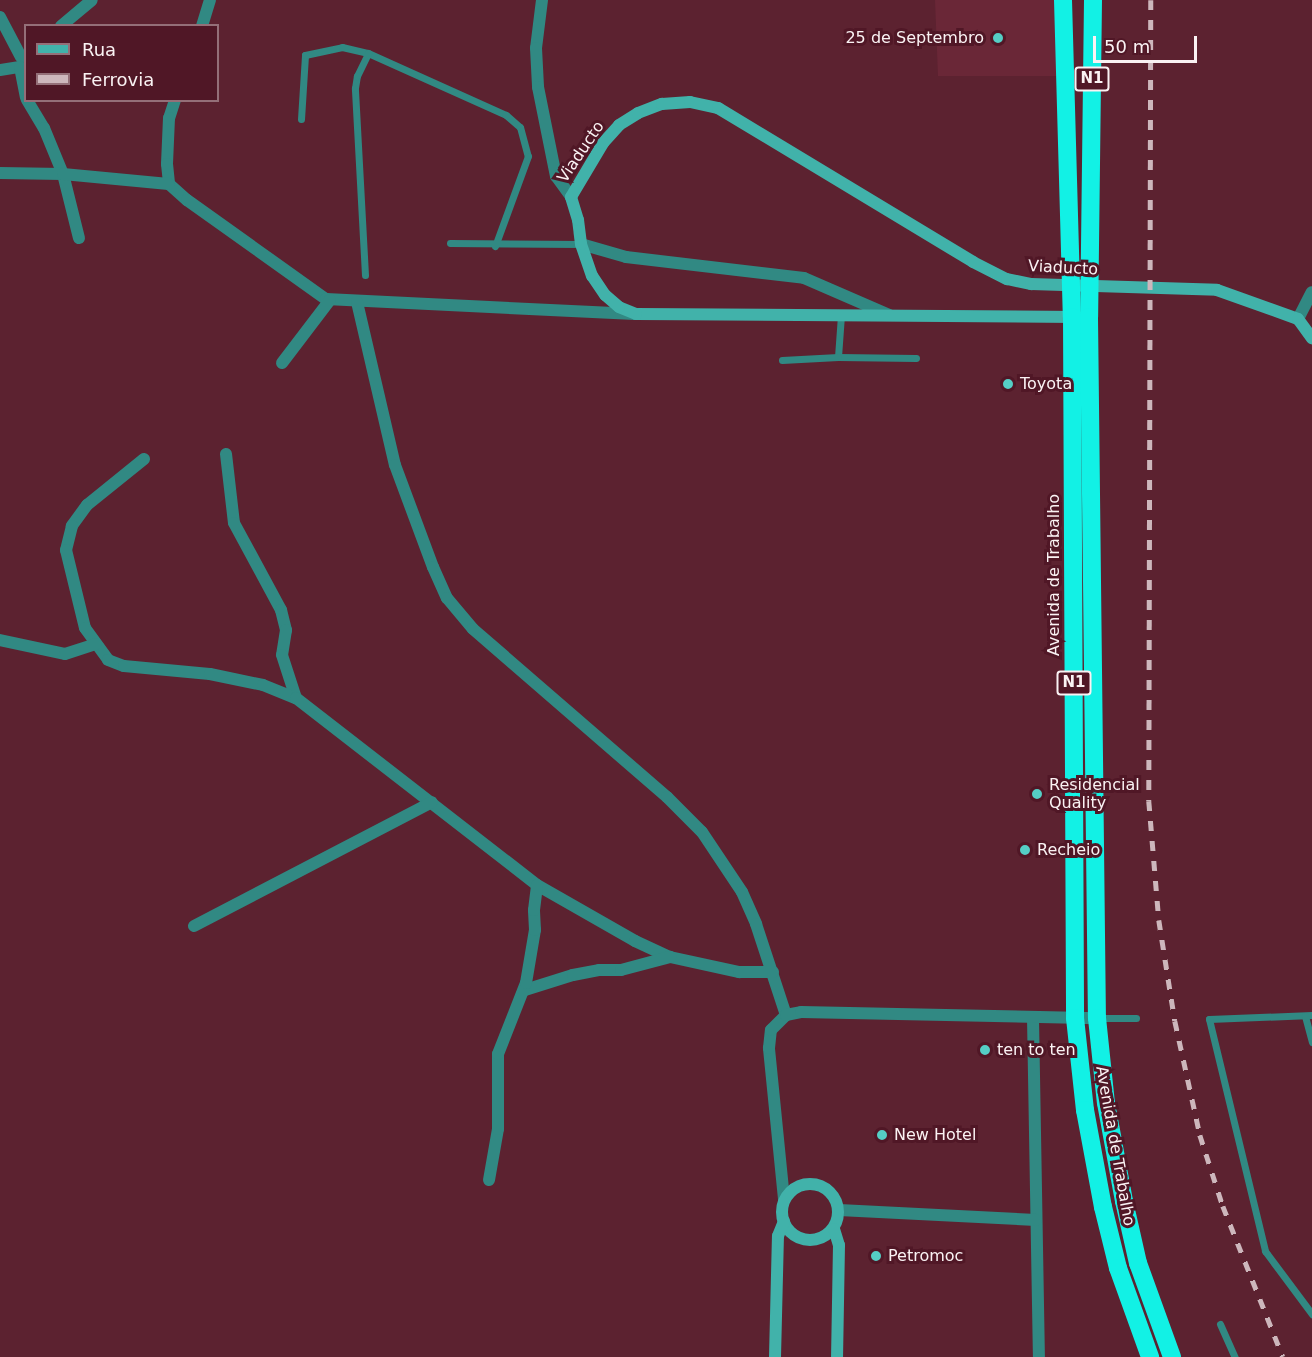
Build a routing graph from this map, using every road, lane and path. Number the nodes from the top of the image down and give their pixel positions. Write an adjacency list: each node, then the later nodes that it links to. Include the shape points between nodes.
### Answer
1 (92, 0): 7 (street)
2 (210, 0): 8 (street)
3 (543, 0): 19 (street, via 536,48 538,87 555,176)
4 (1063, 0): 31 (highway, Avenida de Trabalho / N1)
5 (1093, 0): 31 (highway, Avenida de Trabalho / N1, via 1091,157)
6 (0, 17): 10 (street)
7 (63, 24)
8 (203, 24)
9 (368, 53): 15 (lane, via 342,47 305,55); 23 (lane, via 506,115 520,127 528,156); 24 (lane, via 355,88)
10 (22, 59): 11 (street); 12 (street)
11 (0, 70)
12 (24, 79)
13 (28, 102): 17 (street, via 45,128)
14 (174, 102): 18 (street, via 169,118)
15 (301, 119)
16 (0, 173): 17 (street)
17 (63, 174): 18 (street); 20 (street)
18 (170, 184): 26 (street, via 204,213)
19 (571, 197): 22 (street, Viaducto); 32 (street, Viaducto, via 603,143 619,125 662,104 690,102 718,108 1007,279 1031,284 1217,290)
20 (79, 238)
21 (450, 243): 23 (lane)
22 (581, 244): 23 (lane); 28 (street, Viaducto, via 592,276 605,295); 30 (street, via 626,257 804,278)
23 (495, 246)
24 (365, 275)
25 (1312, 292): 32 (street)
26 (330, 300): 27 (street); 37 (street)
27 (357, 302): 28 (street); 47 (street, via 395,465 447,598 473,629 702,832 742,892)
28 (636, 314): 29 (street, Viaducto)
29 (841, 315): 30 (street, Viaducto); 34 (lane)
30 (889, 315): 31 (street, Viaducto)
31 (1080, 317): 52 (highway, Avenida de Trabalho / N1); 53 (highway, Avenida de Trabalho / N1)
32 (1298, 319): 33 (street)
33 (1312, 338)
34 (838, 357): 35 (lane); 36 (lane)
35 (916, 358)
36 (782, 360)
37 (282, 363)
38 (226, 454): 42 (street, via 234,523 281,610 286,630 282,655)
39 (144, 459): 41 (street, via 87,505 72,526 66,550 85,628)
40 (0, 640): 41 (street, via 65,654)
41 (95, 644): 42 (street, via 108,660 124,666 210,674 263,685)
42 (296, 698): 43 (street)
43 (432, 802): 44 (street); 45 (street)
44 (537, 885): 46 (street); 48 (street, via 535,930)
45 (194, 926)
46 (670, 957): 47 (street, via 739,972); 48 (street, via 621,970 573,975)
47 (773, 972): 49 (street)
48 (525, 990): 56 (street, via 498,1054 498,1136)
49 (786, 1014): 51 (street); 57 (street, via 771,1030 769,1048)
50 (1308, 1016): 55 (lane); 64 (lane, via 1209,1019 1265,1251)
51 (1033, 1018): 52 (street); 59 (street)
52 (1075, 1018): 53 (street); 63 (highway, Avenida de Trabalho / N1, via 1085,1110)
53 (1097, 1018): 54 (lane); 62 (highway, Avenida de Trabalho / N1, via 1107,1103)
54 (1136, 1018)
55 (1312, 1042)
56 (489, 1180)
57 (784, 1199): 58 (street, via 797,1187 814,1184 831,1192); 60 (street)
58 (839, 1210): 59 (street); 61 (street)
59 (1036, 1220): 68 (street)
60 (784, 1221): 61 (street, via 790,1233 806,1241 823,1238); 66 (street, via 778,1236)
61 (834, 1229): 67 (street, via 839,1245)
62 (1138, 1263): 63 (highway); 70 (highway, Avenida de Trabalho / N1)
63 (1118, 1268): 69 (highway, Avenida de Trabalho / N1)
64 (1312, 1314)
65 (1220, 1324): 71 (lane)
66 (776, 1357)
67 (837, 1357)
68 (1039, 1357)
69 (1150, 1357)
70 (1172, 1357)
71 (1235, 1357)

